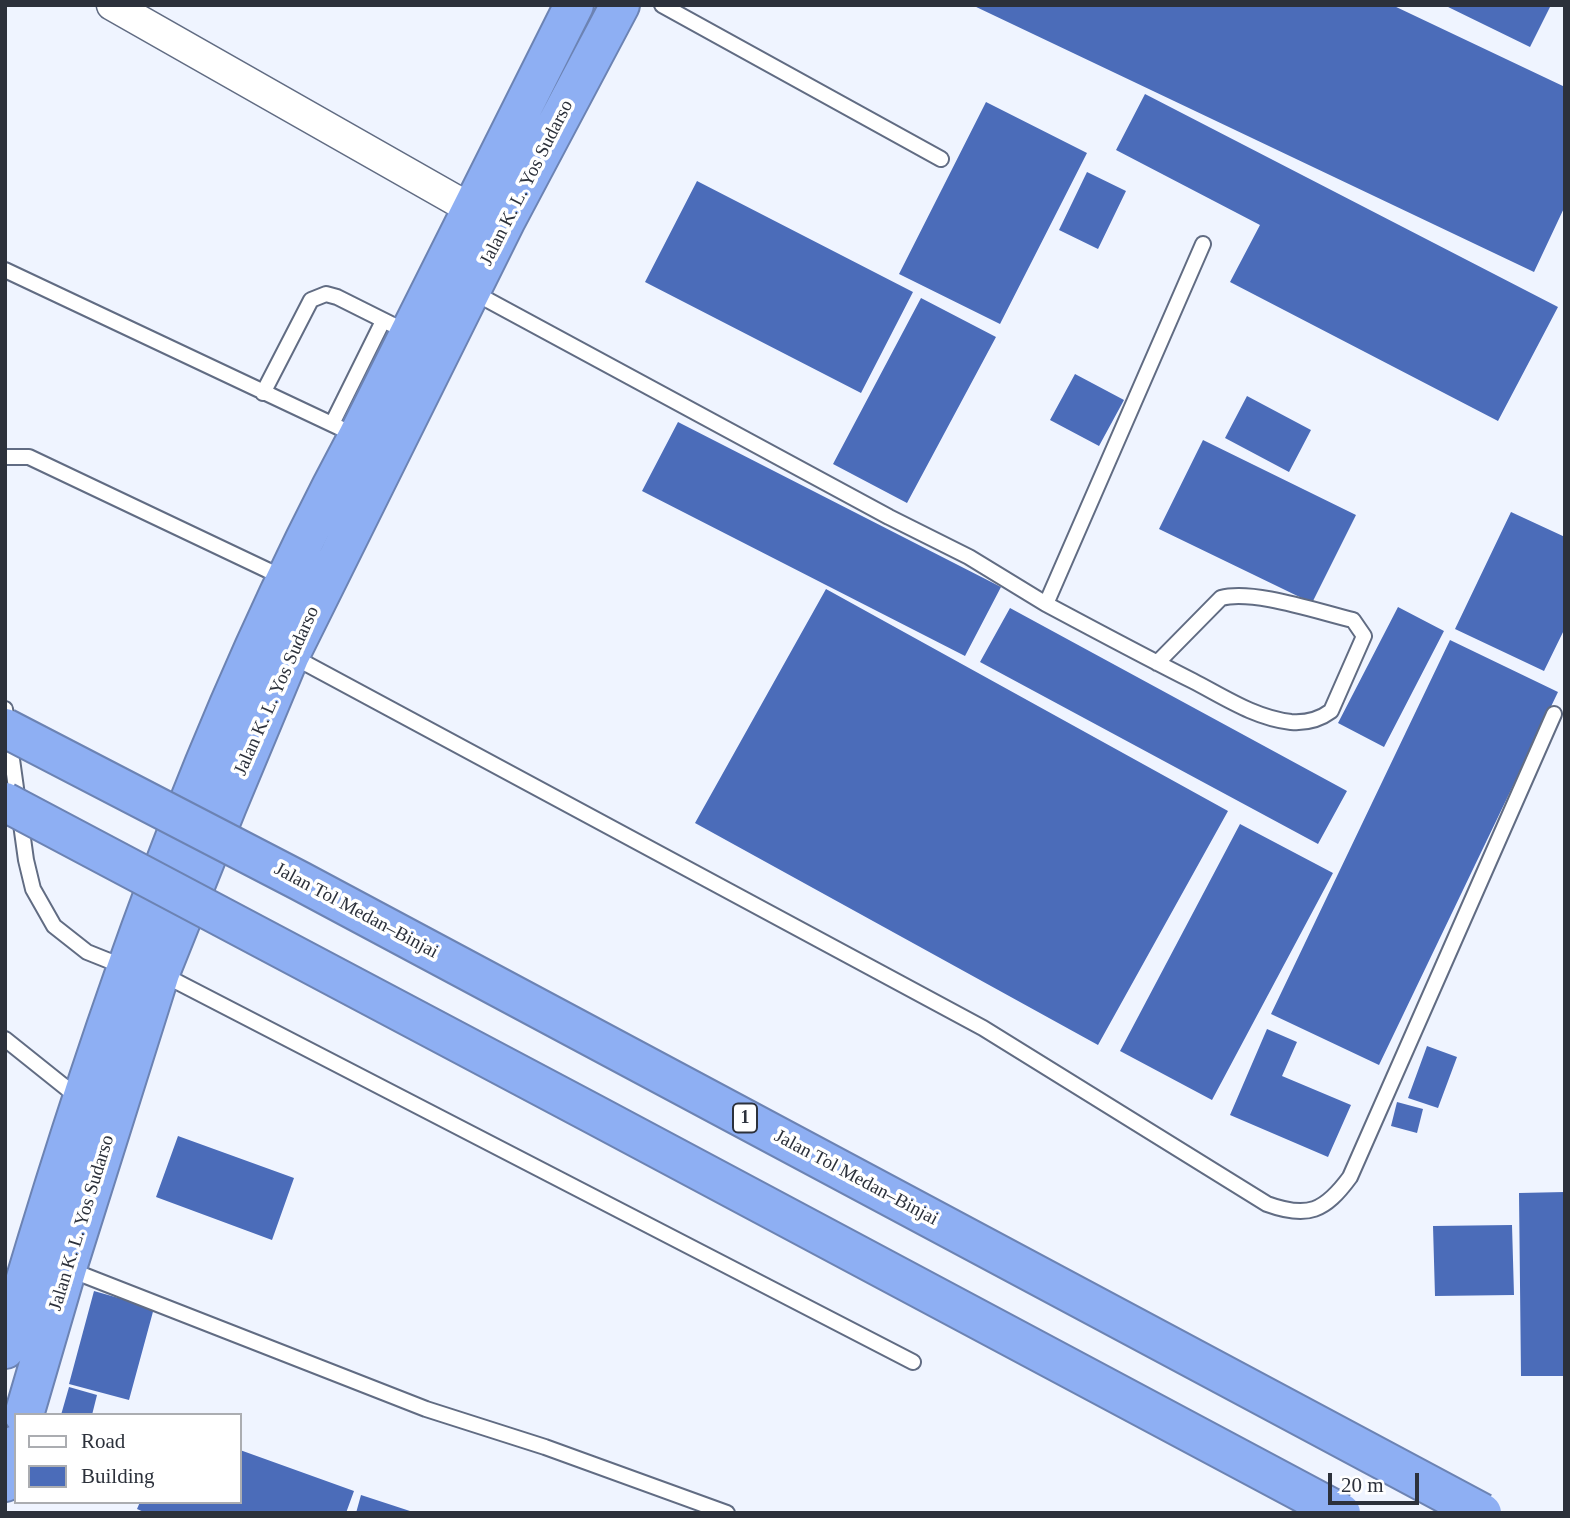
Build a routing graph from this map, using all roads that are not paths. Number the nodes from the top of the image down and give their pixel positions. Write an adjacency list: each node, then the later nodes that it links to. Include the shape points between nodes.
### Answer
1 (112, 5): 6 (street)
2 (574, 5): 6 (highway, Jalan K. L. Yos Sudarso)
3 (620, 5): 9 (highway, Jalan K. L. Yos Sudarso)
4 (662, 5): 5 (lane)
5 (941, 159)
6 (471, 209): 10 (highway, Jalan K. L. Yos Sudarso)
7 (1203, 244): 15 (lane)
8 (5, 270): 11 (lane)
9 (472, 292): 15 (lane, via 969,557); 16 (highway, Jalan K. L. Yos Sudarso)
10 (396, 327): 11 (lane, via 337,297 326,294 311,300); 12 (highway, Jalan K. L. Yos Sudarso)
11 (264, 393): 12 (lane)
12 (345, 430): 14 (highway, Jalan K. L. Yos Sudarso, via 323,500)
13 (5, 457): 14 (lane, via 29,457)
14 (286, 579): 22 (highway, Jalan K. L. Yos Sudarso, via 193,789)
15 (1046, 604): 17 (lane)
16 (290, 655): 19 (lane, via 983,1028 1268,1204 1293,1212 1317,1210 1327,1204 1350,1177); 22 (highway, Jalan K. L. Yos Sudarso, via 227,806)
17 (1157, 663): 17 (lane, via 1254,713 1307,722 1331,710 1364,636 1353,620 1254,597 1230,596 1221,598)
18 (5, 709): 22 (lane, via 33,889 54,926 86,952)
19 (1554, 714)
20 (5, 729): 33 (highway, Jalan Tol Medan–Binjai / 1, bridge, via 313,887)
21 (5, 802): 32 (highway, bridge)
22 (144, 971): 24 (highway, Jalan K. L. Yos Sudarso); 25 (highway, Jalan K. L. Yos Sudarso); 27 (lane)
23 (5, 1039): 24 (lane)
24 (80, 1099): 25 (highway, Jalan K. L. Yos Sudarso)
25 (42, 1281): 26 (highway, Jalan K. L. Yos Sudarso); 28 (highway, Jalan K. L. Yos Sudarso); 31 (lane, via 545,1447)
26 (5, 1349)
27 (913, 1362)
28 (24, 1413)
29 (14, 1452): 30 (highway)
30 (5, 1482)
31 (727, 1513)
32 (1341, 1513)
33 (1482, 1513)

